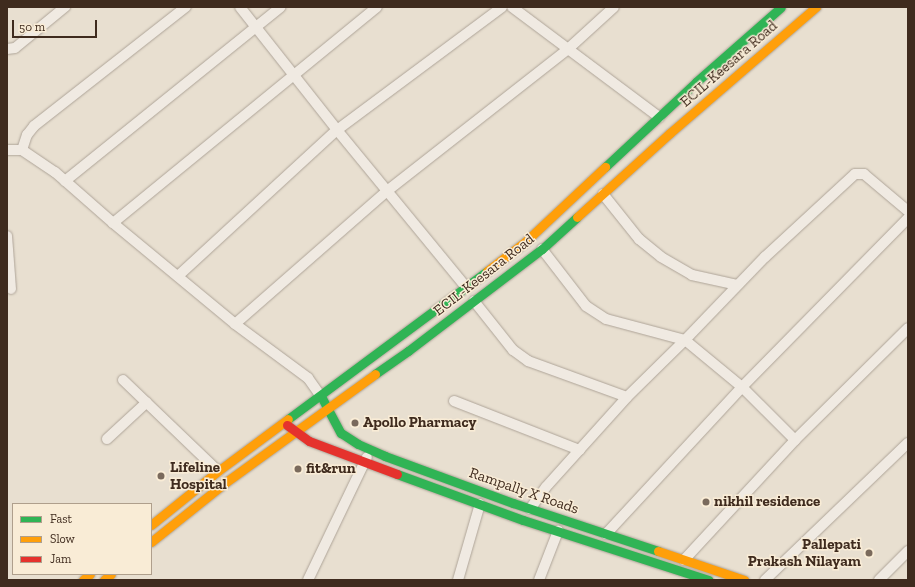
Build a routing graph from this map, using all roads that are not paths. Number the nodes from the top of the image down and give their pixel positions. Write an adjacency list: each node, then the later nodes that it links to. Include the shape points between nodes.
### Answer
1 (65, 7): 12 (street, via 15,48)
2 (186, 7): 18 (street, via 34,126 27,135)
3 (240, 7): 11 (street)
4 (282, 7): 11 (street)
5 (377, 7): 14 (street)
6 (502, 7): 16 (street)
7 (512, 7): 13 (street)
8 (614, 7): 13 (street)
9 (781, 7): 15 (main road, ECIL-Keesara Road)
10 (816, 7): 21 (main road, ECIL-Keesara Road)
11 (256, 29): 14 (street); 19 (street)
12 (7, 49)
13 (568, 49): 15 (street); 20 (street)
14 (294, 76): 16 (street); 24 (street)
15 (659, 117): 29 (main road, ECIL-Keesara Road, via 525,242)
16 (337, 130): 20 (street); 27 (street)
17 (7, 150): 18 (street)
18 (22, 150): 19 (street)
19 (65, 181): 24 (street)
20 (387, 191): 29 (street); 32 (street)
21 (603, 194): 26 (main road, ECIL-Keesara Road); 28 (street, via 639,239 661,257 692,275)
22 (908, 212): 28 (street, via 864,174 855,174)
23 (908, 218): 36 (street)
24 (113, 223): 27 (street)
25 (7, 236): 30 (street)
26 (542, 249): 31 (main road, ECIL-Keesara Road); 34 (street, via 586,306 606,319)
27 (178, 276): 32 (street)
28 (737, 285): 34 (street)
29 (466, 287): 37 (main road, ECIL-Keesara Road)
30 (11, 289)
31 (474, 301): 38 (street, via 513,350 528,361); 41 (main road, ECIL-Keesara Road)
32 (235, 324): 37 (street, via 308,378)
33 (908, 328): 45 (street)
34 (685, 340): 36 (street); 38 (street)
35 (123, 380): 40 (street)
36 (742, 387): 45 (street); 55 (street)
37 (320, 394): 41 (main road, Rampally X Roads); 42 (main road, ECIL-Keesara Road)
38 (627, 397): 48 (street)
39 (454, 401): 48 (street)
40 (147, 402): 44 (street); 50 (street)
41 (327, 407): 43 (main road, ECIL-Keesara Road); 47 (main road, Rampally X Roads, via 341,433)
42 (284, 422): 43 (main road, Rampally X Roads); 50 (main road, ECIL-Keesara Road)
43 (294, 432): 49 (main road, Rampally X Roads, via 309,441); 56 (main road, ECIL-Keesara Road)
44 (107, 439)
45 (795, 440): 58 (street)
46 (908, 443): 65 (street)
47 (371, 450): 49 (street); 52 (main road, Rampally X Roads)
48 (580, 450): 52 (street, via 546,487)
49 (365, 462): 51 (main road, Rampally X Roads); 60 (street)
50 (218, 471): 53 (main road, ECIL-Keesara Road)
51 (480, 504): 54 (main road, Rampally X Roads); 61 (street)
52 (530, 509): 55 (main road, Rampally X Roads)
53 (152, 523)
54 (558, 531): 59 (main road, Rampally X Roads); 62 (street)
55 (606, 534): 58 (main road, Rampally X Roads)
56 (152, 541)
57 (908, 551): 66 (street)
58 (684, 560): 64 (main road, Rampally X Roads)
59 (684, 576): 63 (main road, Rampally X Roads)
60 (308, 580)
61 (458, 580)
62 (539, 580)
63 (709, 580)
64 (744, 580)
65 (765, 580)
66 (879, 580)

